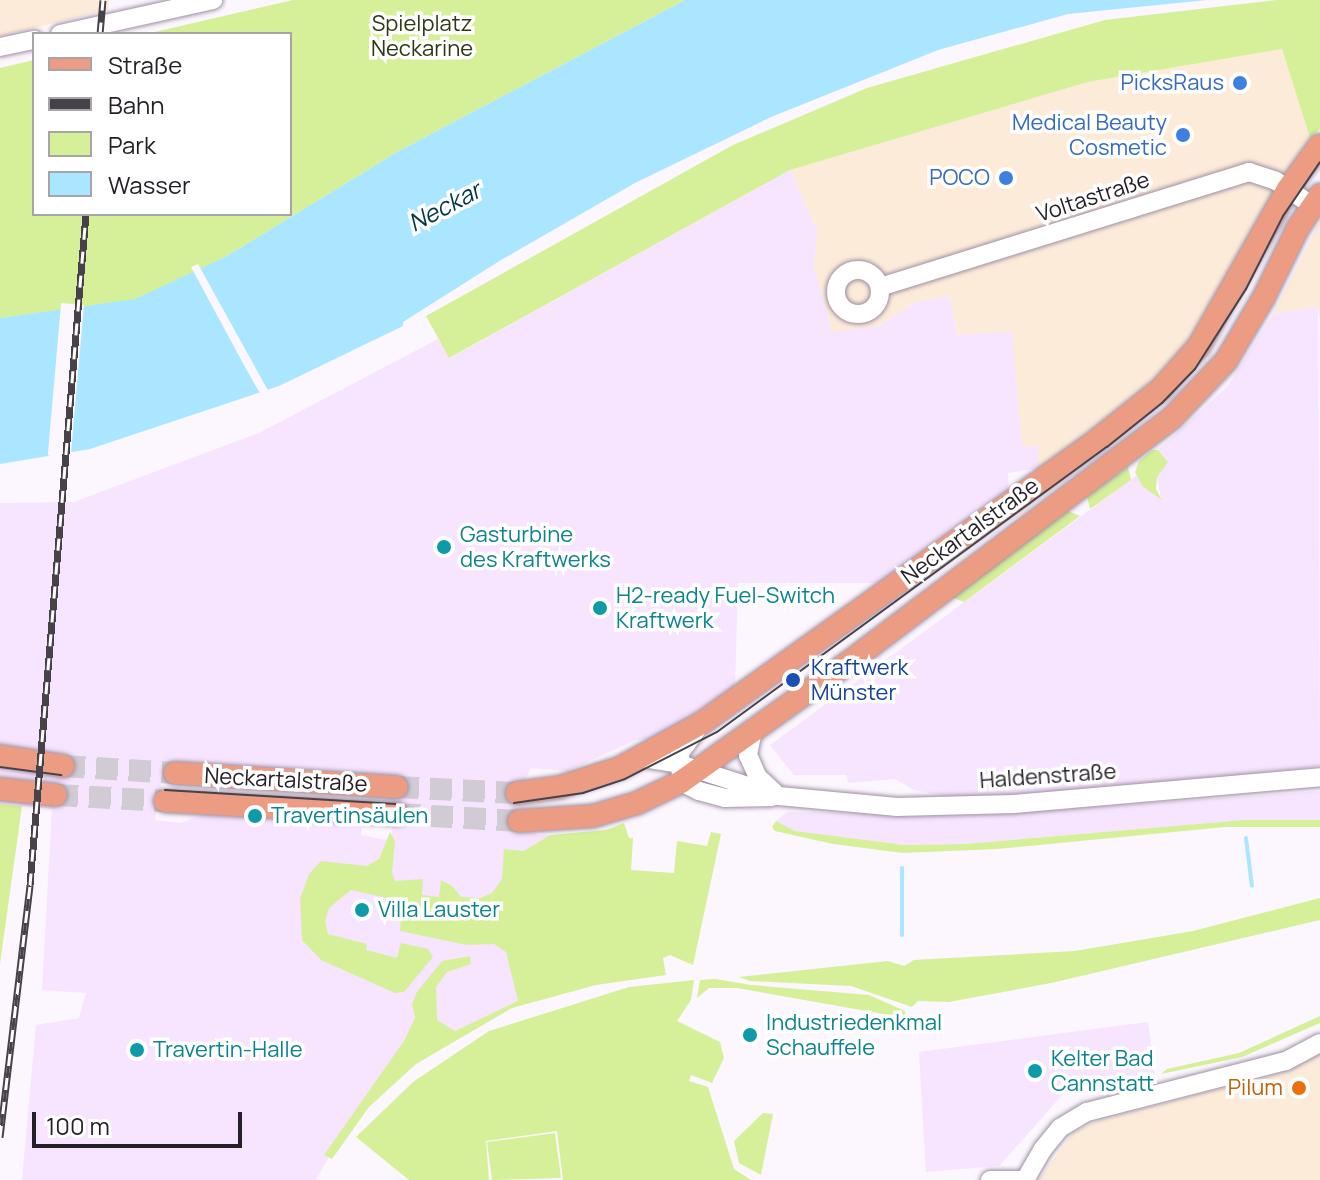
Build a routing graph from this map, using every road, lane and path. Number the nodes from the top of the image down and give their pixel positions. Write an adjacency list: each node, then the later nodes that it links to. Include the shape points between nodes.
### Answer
1 (127, 0): 3 (street)
2 (213, 0): 3 (street)
3 (130, 19): 4 (street)
4 (69, 32)
5 (32, 40): 6 (street)
6 (0, 47)
7 (1320, 145): 8 (main road, Neckartalstraße)
8 (1288, 189): 9 (street, Voltastraße); 10 (street, Voltastraße, via 1249,172); 11 (main road, Neckartalstraße, via 1199,346 1161,389)
9 (1316, 201): 12 (main road, Neckartalstraße, via 1226,361 1172,418)
10 (880, 287)
11 (702, 723): 14 (main road, Neckartalstraße); 17 (street, via 684,746)
12 (753, 731): 17 (main road, Neckartalstraße); 24 (street, via 748,755 758,777)
13 (0, 756): 15 (main road)
14 (643, 758): 16 (main road, Neckartalstraße); 17 (street, Haldenstraße)
15 (63, 766)
16 (620, 768): 22 (main road, Neckartalstraße, via 560,787); 26 (main road, via 633,768 647,780)
17 (686, 772): 24 (street, Haldenstraße); 26 (main road, Neckartalstraße)
18 (175, 773): 20 (main road, Neckartalstraße)
19 (1320, 777): 24 (street, Haldenstraße, via 1014,804 897,807)
20 (397, 787)
21 (0, 789): 23 (main road)
22 (517, 793)
23 (56, 795)
24 (779, 796)
25 (165, 801): 27 (main road, Neckartalstraße)
26 (627, 807): 28 (main road, Neckartalstraße, via 574,819)
27 (398, 814)
28 (519, 821)
29 (1320, 1043): 31 (street, via 1286,1061 1087,1112 1060,1128)
30 (990, 1180): 31 (street)
31 (1023, 1180)

